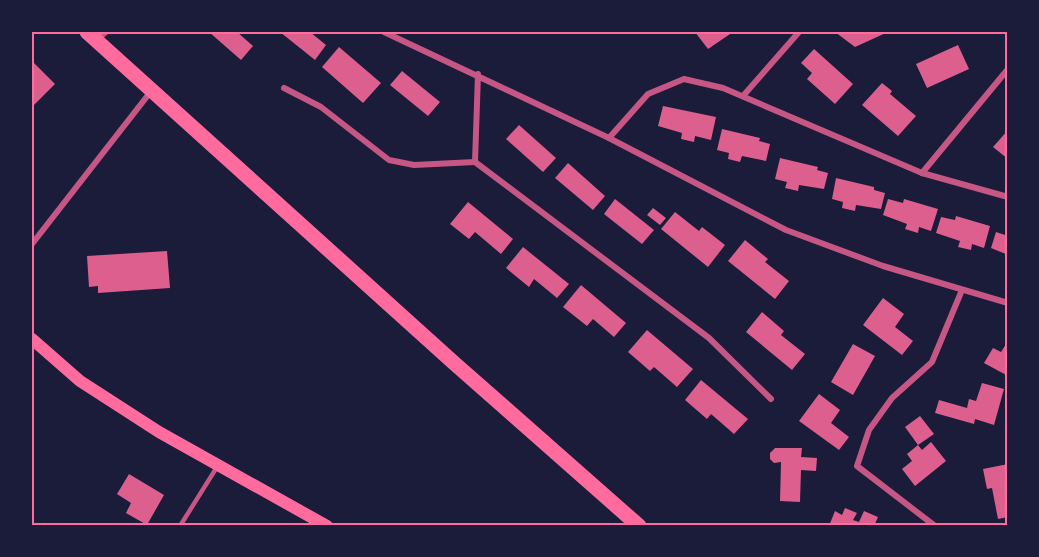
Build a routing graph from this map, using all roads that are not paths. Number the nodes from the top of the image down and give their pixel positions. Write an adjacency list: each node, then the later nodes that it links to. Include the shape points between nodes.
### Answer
1 (384, 32): 5 (street)
2 (799, 32): 8 (street)
3 (97, 34): 7 (highway)
4 (1008, 69): 11 (street)
5 (478, 74): 9 (street); 10 (street)
6 (284, 88): 10 (street, via 321,107 389,160 414,165)
7 (152, 90): 13 (street); 21 (highway)
8 (743, 96): 9 (street, via 684,79 648,94); 11 (street)
9 (609, 138): 14 (street, via 786,230)
10 (475, 162): 17 (street, via 709,338)
11 (922, 172): 12 (street)
12 (1008, 197)
13 (32, 244)
14 (962, 290): 15 (street); 22 (street, via 932,362 892,398 869,430 857,466)
15 (1008, 303)
16 (32, 339): 18 (main road, via 80,381 159,432)
17 (771, 399)
18 (219, 464): 19 (lane); 20 (main road)
19 (180, 525)
20 (327, 525)
21 (639, 525)
22 (935, 525)

